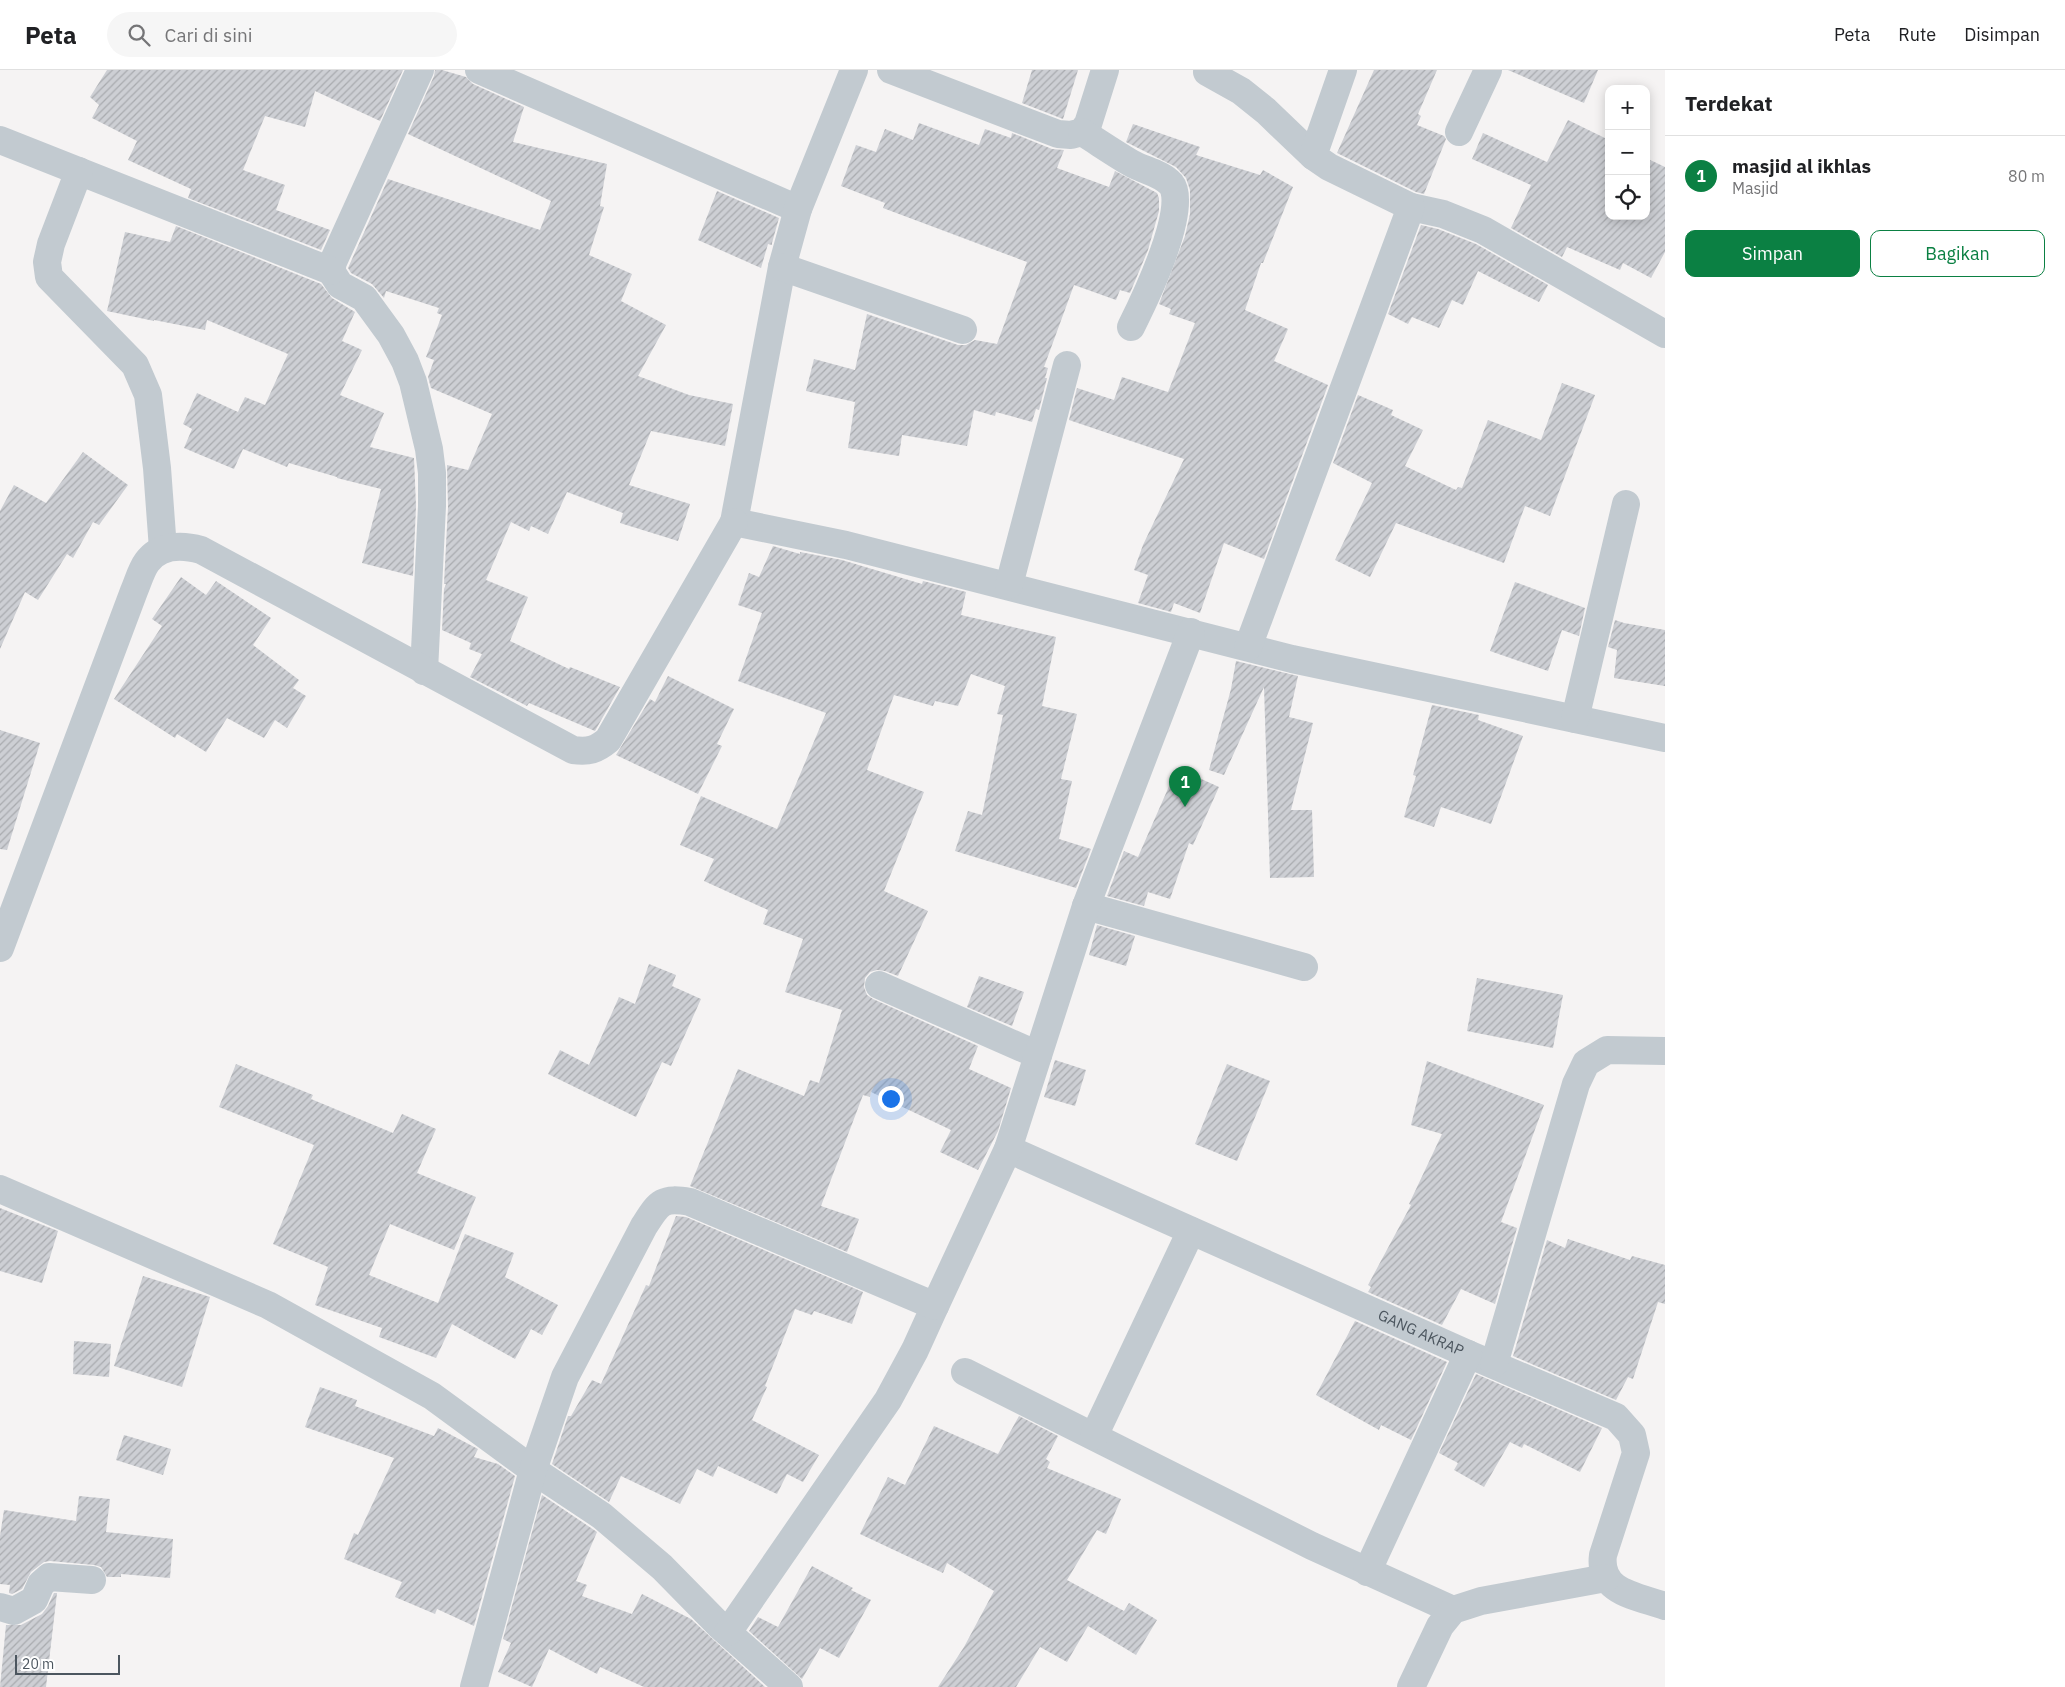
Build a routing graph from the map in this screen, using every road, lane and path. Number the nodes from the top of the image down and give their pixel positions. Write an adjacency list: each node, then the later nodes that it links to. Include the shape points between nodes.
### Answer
1 (420, 70): 17 (street, via 332,262)
2 (479, 70): 15 (street)
3 (854, 70): 15 (street)
4 (892, 70): 9 (street, via 1058,134)
5 (1105, 70): 9 (street, via 1088,124)
6 (1343, 70): 12 (street)
7 (1488, 70): 10 (street)
8 (1206, 72): 12 (street, via 1241,91)
9 (1082, 132): 18 (street, via 1160,176 1171,185 1176,195 1175,216 1150,290)
10 (1459, 132)
11 (0, 140): 13 (street)
12 (1313, 156): 14 (street)
13 (79, 171): 17 (street); 24 (street, via 51,244 47,262 49,277 135,365 148,395)
14 (1411, 207): 20 (street, via 1443,214 1483,230); 27 (street)
15 (798, 209): 16 (street)
16 (782, 267): 19 (street); 23 (street)
17 (331, 271): 28 (street, via 340,285 364,298 405,361 429,449 432,498)
18 (1131, 327)
19 (963, 330)
20 (1665, 334)
21 (1067, 365): 25 (street)
22 (1626, 504): 29 (street)
23 (734, 522): 25 (street, via 846,545); 28 (street, via 608,740 597,749 588,752 573,750)
24 (163, 549): 28 (street, via 184,545 201,550); 32 (street, via 148,561 134,591)
25 (1009, 585): 26 (street)
26 (1192, 632): 27 (street); 31 (street)
27 (1248, 647): 29 (street)
28 (424, 671)
29 (1575, 719): 30 (street)
30 (1665, 738)
31 (1086, 906): 33 (street); 36 (street)
32 (0, 948)
33 (1304, 967)
34 (879, 985): 36 (street)
35 (1665, 1051): 42 (street, via 1607,1050 1586,1063 1576,1084)
36 (1038, 1054): 37 (street)
37 (1008, 1149): 39 (street, GANG AKRAP); 40 (street)
38 (0, 1189): 45 (street, via 268,1304 432,1396)
39 (1192, 1231): 41 (street, GANG AKRAP); 44 (street)
40 (934, 1306): 45 (street, via 690,1202 673,1199 663,1202 644,1226 565,1377); 52 (street, via 888,1400)
41 (1468, 1354): 42 (street, GANG AKRAP); 46 (street)
42 (1494, 1364): 47 (street, GANG AKRAP, via 1616,1417 1632,1435 1636,1453 1603,1554)
43 (965, 1372): 44 (street)
44 (1094, 1436): 46 (street)
45 (533, 1470): 52 (street, via 602,1516 662,1567); 54 (street)
46 (1367, 1572): 51 (street)
47 (1606, 1578): 49 (street, via 1615,1589); 51 (street, via 1481,1601)
48 (92, 1580): 50 (street, via 49,1577 41,1584 34,1600 14,1611)
49 (1665, 1606)
50 (0, 1607)
51 (1453, 1610): 55 (street, via 1440,1626)
52 (728, 1632): 53 (street)
53 (783, 1685)
54 (474, 1687)
55 (1411, 1687)

